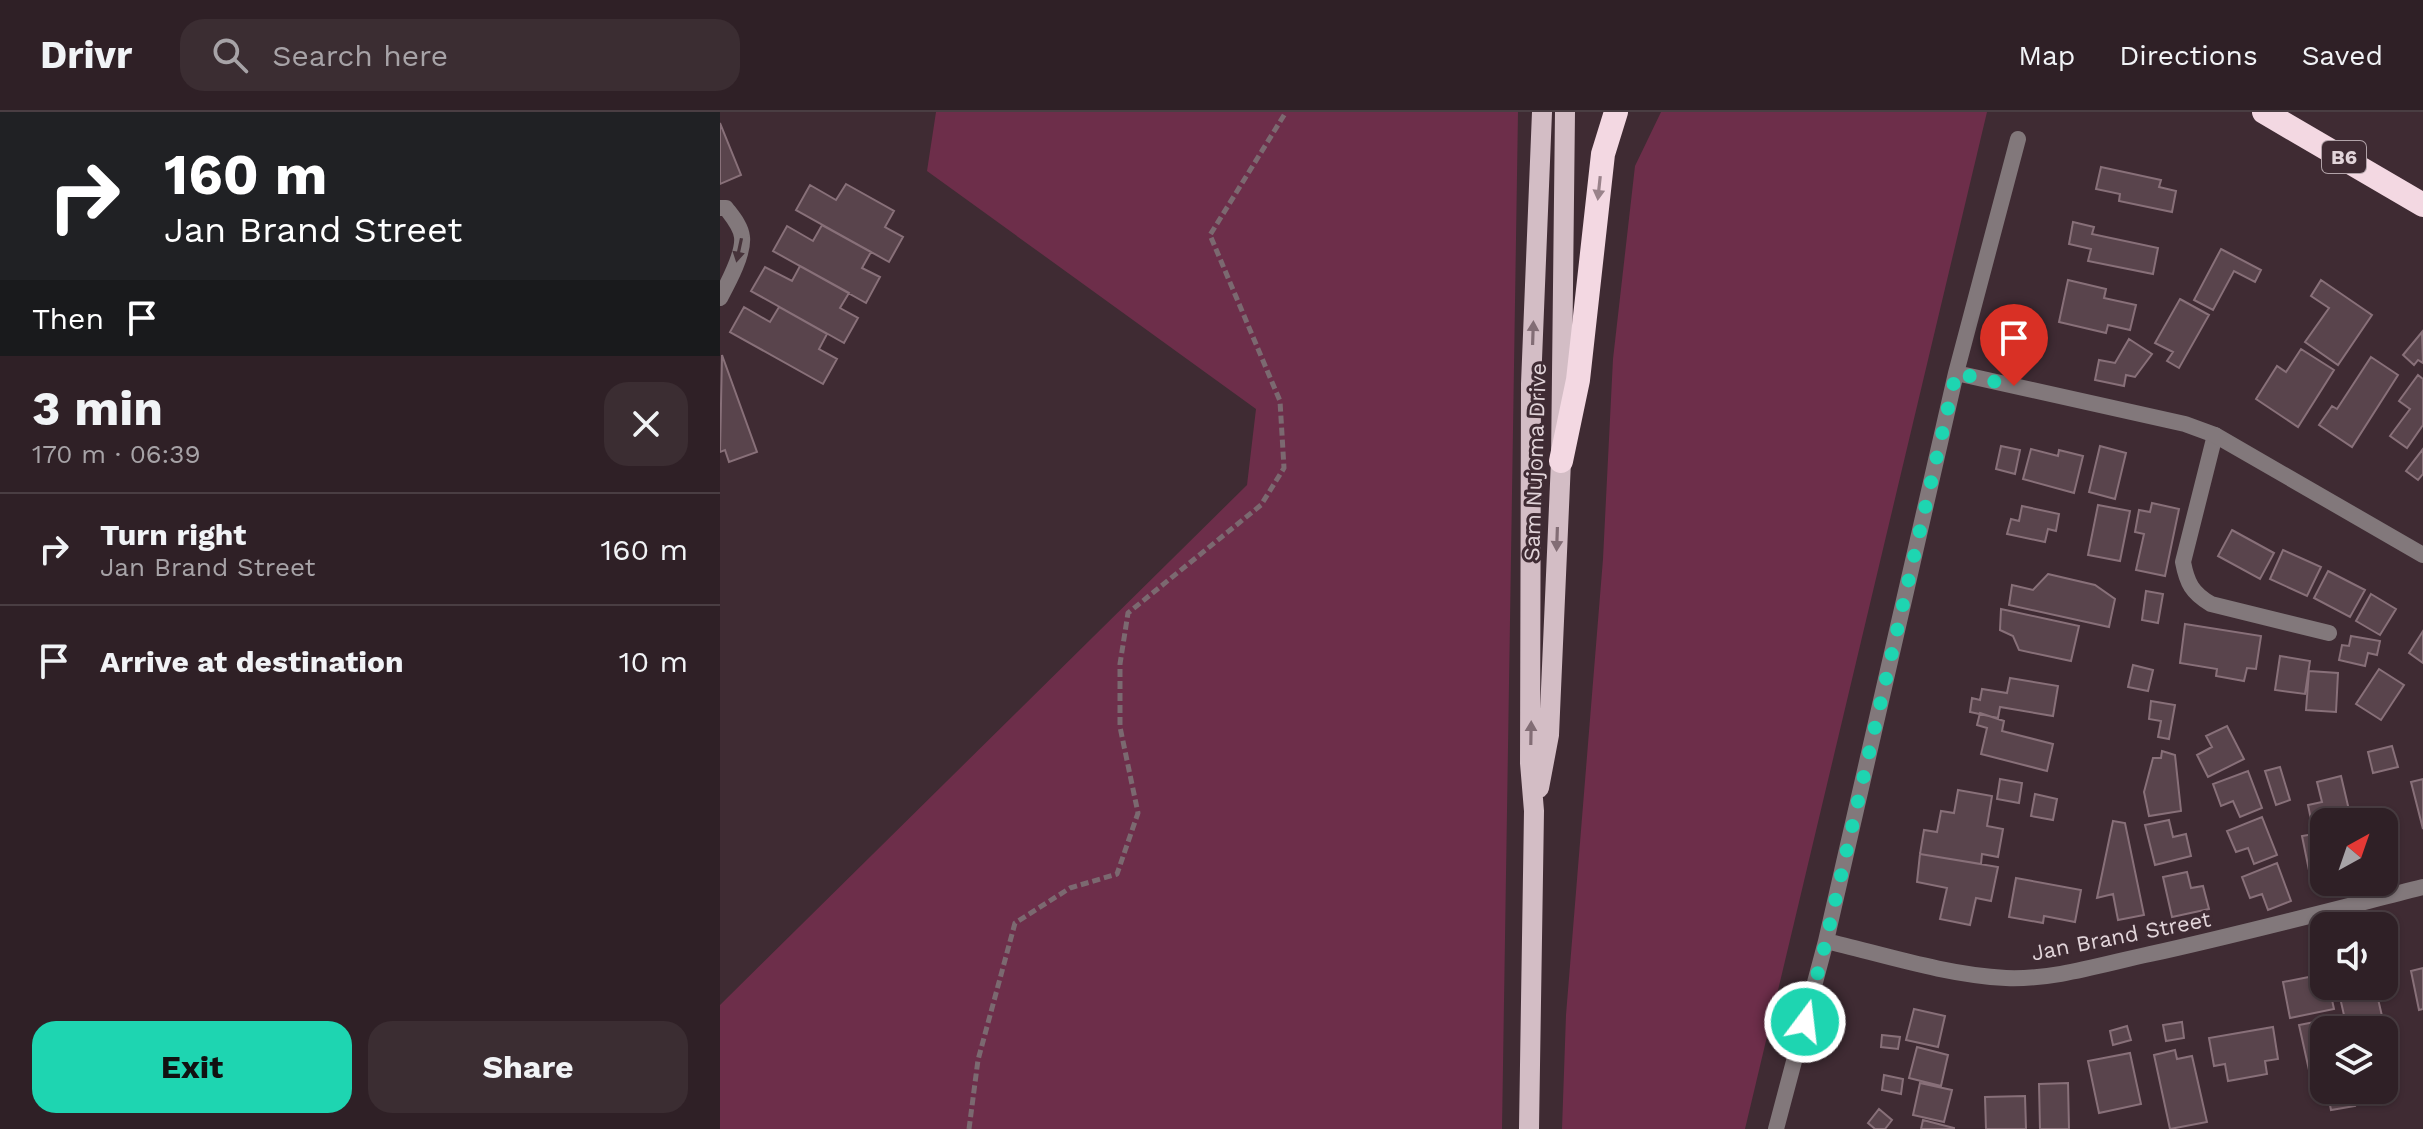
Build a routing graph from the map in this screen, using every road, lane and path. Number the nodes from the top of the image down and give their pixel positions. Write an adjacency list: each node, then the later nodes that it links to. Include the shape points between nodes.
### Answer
1 (1286, 112): 18 (path, via 1210,235 1280,401 1284,468 1261,505 1128,613 1120,664 1120,727 1138,813 1117,874 1070,888 1015,923 978,1060)
2 (1542, 112): 15 (main road, Sam Nujoma Drive, one-way to 2, via 1531,384)
3 (1565, 112): 12 (main road, Sam Nujoma Drive)
4 (1616, 112): 12 (highway, one-way to 12, via 1603,154 1578,380)
5 (2264, 112): 7 (highway, B6)
6 (2018, 139): 10 (street)
7 (2423, 205)
8 (720, 208): 9 (street, one-way to 9, via 726,208 742,238)
9 (720, 298)
10 (1956, 373): 11 (street); 17 (street)
11 (2215, 435): 13 (street); 14 (street, via 2183,562 2187,582 2211,604)
12 (1561, 461): 15 (main road, Sam Nujoma Drive, one-way to 15, via 1549,735)
13 (2423, 555)
14 (2329, 633)
15 (1534, 811): 19 (main road, Sam Nujoma Drive)
16 (2423, 887): 17 (street, Jan Brand Street, via 2239,934 2035,977 1975,975)
17 (1826, 941): 20 (street)
18 (969, 1129)
19 (1529, 1129)
20 (1776, 1129)

